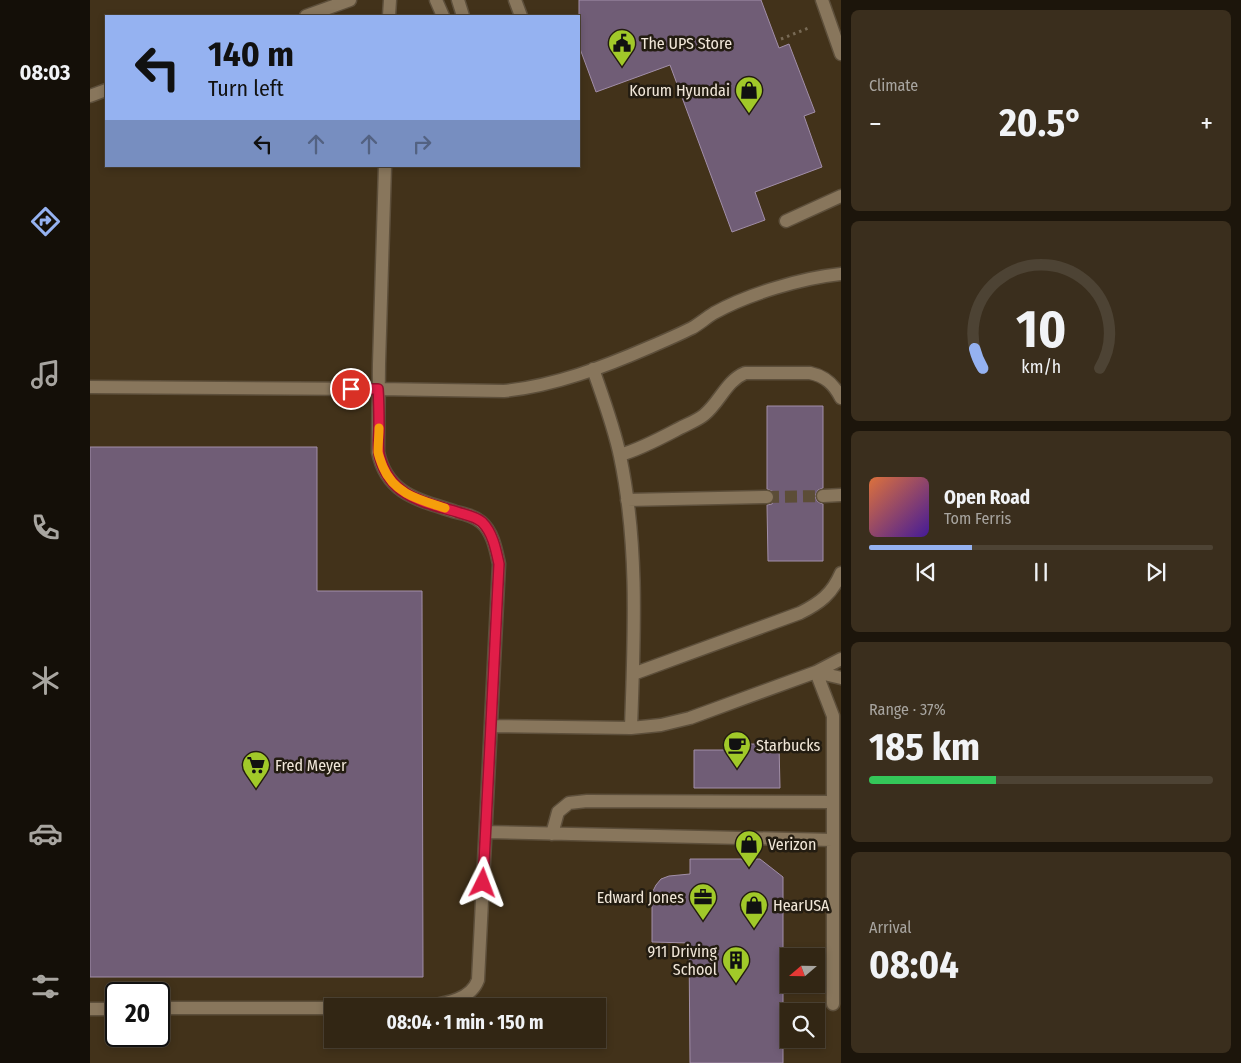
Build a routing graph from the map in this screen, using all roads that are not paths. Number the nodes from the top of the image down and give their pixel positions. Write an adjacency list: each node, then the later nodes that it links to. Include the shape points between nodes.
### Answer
1 (350, 0): 7 (lane)
2 (390, 0): 8 (lane)
3 (436, 0): 9 (lane)
4 (458, 0): 10 (lane)
5 (515, 0): 11 (lane)
6 (822, 0): 12 (lane)
7 (309, 15)
8 (389, 15)
9 (443, 15)
10 (463, 15)
11 (521, 15)
12 (841, 54)
13 (105, 90): 14 (lane)
14 (90, 96)
15 (385, 167): 21 (lane)
16 (841, 196): 17 (lane)
17 (786, 221)
18 (841, 274): 19 (lane, via 751,296 714,313 693,328)
19 (593, 369): 21 (lane, via 535,387 504,391); 23 (lane)
20 (90, 387): 21 (lane)
21 (378, 389): 33 (lane, via 378,452 386,474 396,487 410,496 480,521 496,550 499,564)
22 (841, 398): 23 (lane, via 833,385 818,374 745,373 732,382 703,416 646,446)
23 (620, 455): 27 (lane)
24 (841, 495): 25 (lane)
25 (823, 496)
26 (768, 497): 27 (lane)
27 (627, 500): 31 (lane, via 633,565)
28 (841, 574): 31 (lane, via 826,597 800,613)
29 (841, 659): 30 (lane)
30 (816, 672): 32 (lane); 34 (lane, via 690,718); 35 (lane, via 833,716)
31 (633, 674): 34 (lane)
32 (841, 678)
33 (491, 726): 34 (lane); 36 (lane)
34 (631, 728)
35 (833, 802): 37 (lane, via 569,803 558,812); 38 (lane)
36 (486, 832): 37 (lane); 39 (lane, via 478,980 476,986)
37 (552, 834): 38 (lane)
38 (834, 840): 40 (lane)
39 (459, 998)
40 (833, 1004)
41 (105, 1008): 44 (lane)
42 (170, 1008): 43 (lane)
43 (324, 1008)
44 (90, 1009)

